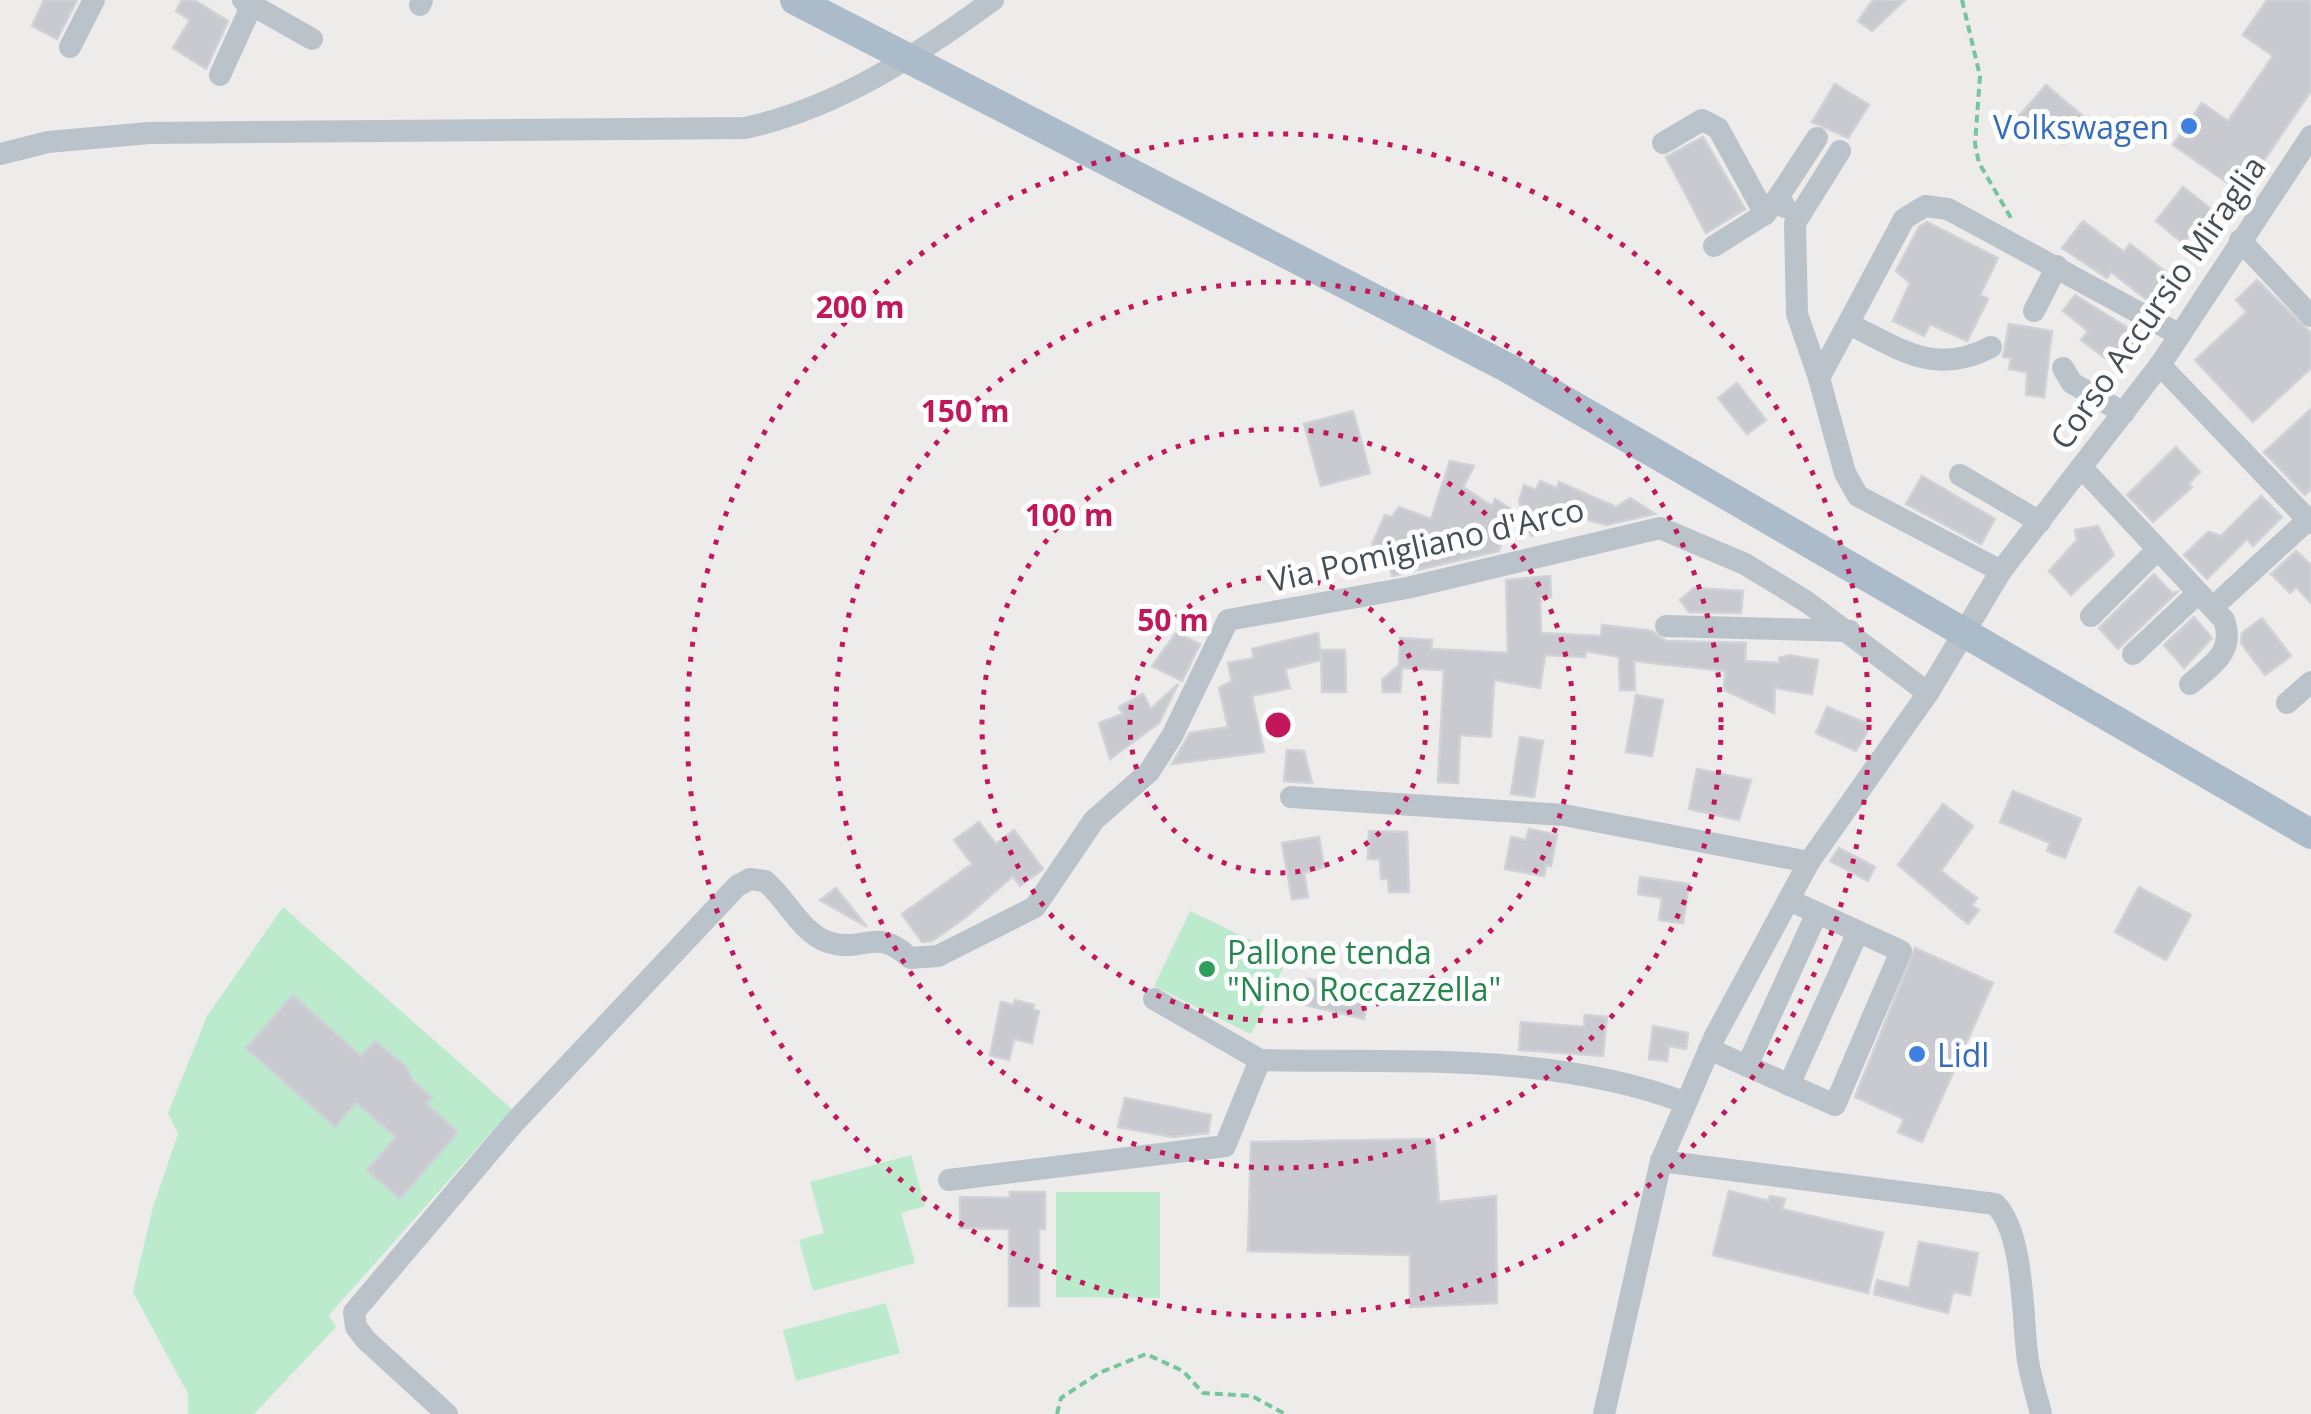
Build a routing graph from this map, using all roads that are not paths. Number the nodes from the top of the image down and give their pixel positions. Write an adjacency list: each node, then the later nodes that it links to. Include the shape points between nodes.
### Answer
1 (94, 0): 6 (street)
2 (795, 0): 44 (main road, via 1482,354)
3 (993, 0): 12 (street, via 840,97 745,128 148,133 48,142)
4 (249, 2): 5 (street); 7 (street)
5 (312, 39)
6 (70, 47)
7 (220, 76)
8 (2311, 136): 15 (street, Corso Accursio Miraglia)
9 (1817, 138): 13 (street)
10 (1663, 143): 13 (street, via 1702,120 1718,128)
11 (1840, 151): 14 (street)
12 (0, 154)
13 (1772, 205): 14 (street); 16 (street)
14 (1795, 223): 25 (street, via 1797,314)
15 (2240, 240): 19 (street); 21 (street, Corso Accursio Miraglia)
16 (1714, 246)
17 (2057, 266): 18 (street); 20 (street, via 1948,209 1925,206 1904,219); 21 (street)
18 (2034, 311)
19 (2311, 316)
20 (1851, 325): 22 (street, via 1916,357 1941,361 1966,360); 25 (street)
21 (2180, 335): 23 (street, Corso Accursio Miraglia)
22 (1991, 347)
23 (2160, 365): 26 (street, Corso Accursio Miraglia); 29 (street)
24 (2064, 368): 26 (street, via 2072,383)
25 (1818, 378): 32 (street, via 1858,496)
26 (2124, 413): 27 (street, Corso Accursio Miraglia)
27 (2082, 468): 30 (street, Corso Accursio Miraglia); 31 (street)
28 (1960, 474): 30 (street)
29 (2310, 519): 34 (street)
30 (2040, 522): 32 (street, Corso Accursio Miraglia)
31 (2156, 551): 33 (street); 35 (street)
32 (2002, 571): 41 (street, Corso Accursio Miraglia)
33 (2197, 594): 38 (street); 40 (street, via 2224,620 2229,636 2226,652)
34 (2223, 598)
35 (2091, 616)
36 (1666, 626): 37 (street)
37 (1850, 631): 41 (street, Via Pomigliano d'Arco); 57 (street, Via Pomigliano d'Arco, via 1745,564 1660,528 1406,588 1228,620 1149,772 1085,830 1035,907 938,956 910,958 877,938 826,942 765,881 737,886 514,1123 354,1312 366,1340)
38 (2133, 654)
39 (2311, 682): 42 (street)
40 (2190, 684)
41 (1932, 686): 45 (street)
42 (2287, 703)
43 (1291, 797): 45 (street, via 1564,815)
44 (2311, 834)
45 (1810, 862): 46 (street)
46 (1789, 900): 47 (street); 50 (street)
47 (1817, 913): 48 (street); 52 (street)
48 (1858, 932): 53 (street); 53 (street, via 1902,952 1835,1105)
49 (1154, 999): 51 (street)
50 (1709, 1049): 52 (street); 54 (street)
51 (1260, 1060): 54 (street, via 1488,1064 1633,1083); 56 (street, via 1225,1146)
52 (1747, 1066): 53 (street)
53 (1790, 1085)
54 (1684, 1102): 55 (street)
55 (1661, 1162): 58 (street); 59 (street, via 1995,1204 2014,1242)
56 (949, 1180)
57 (447, 1414)
58 (1604, 1414)
59 (2041, 1414)

